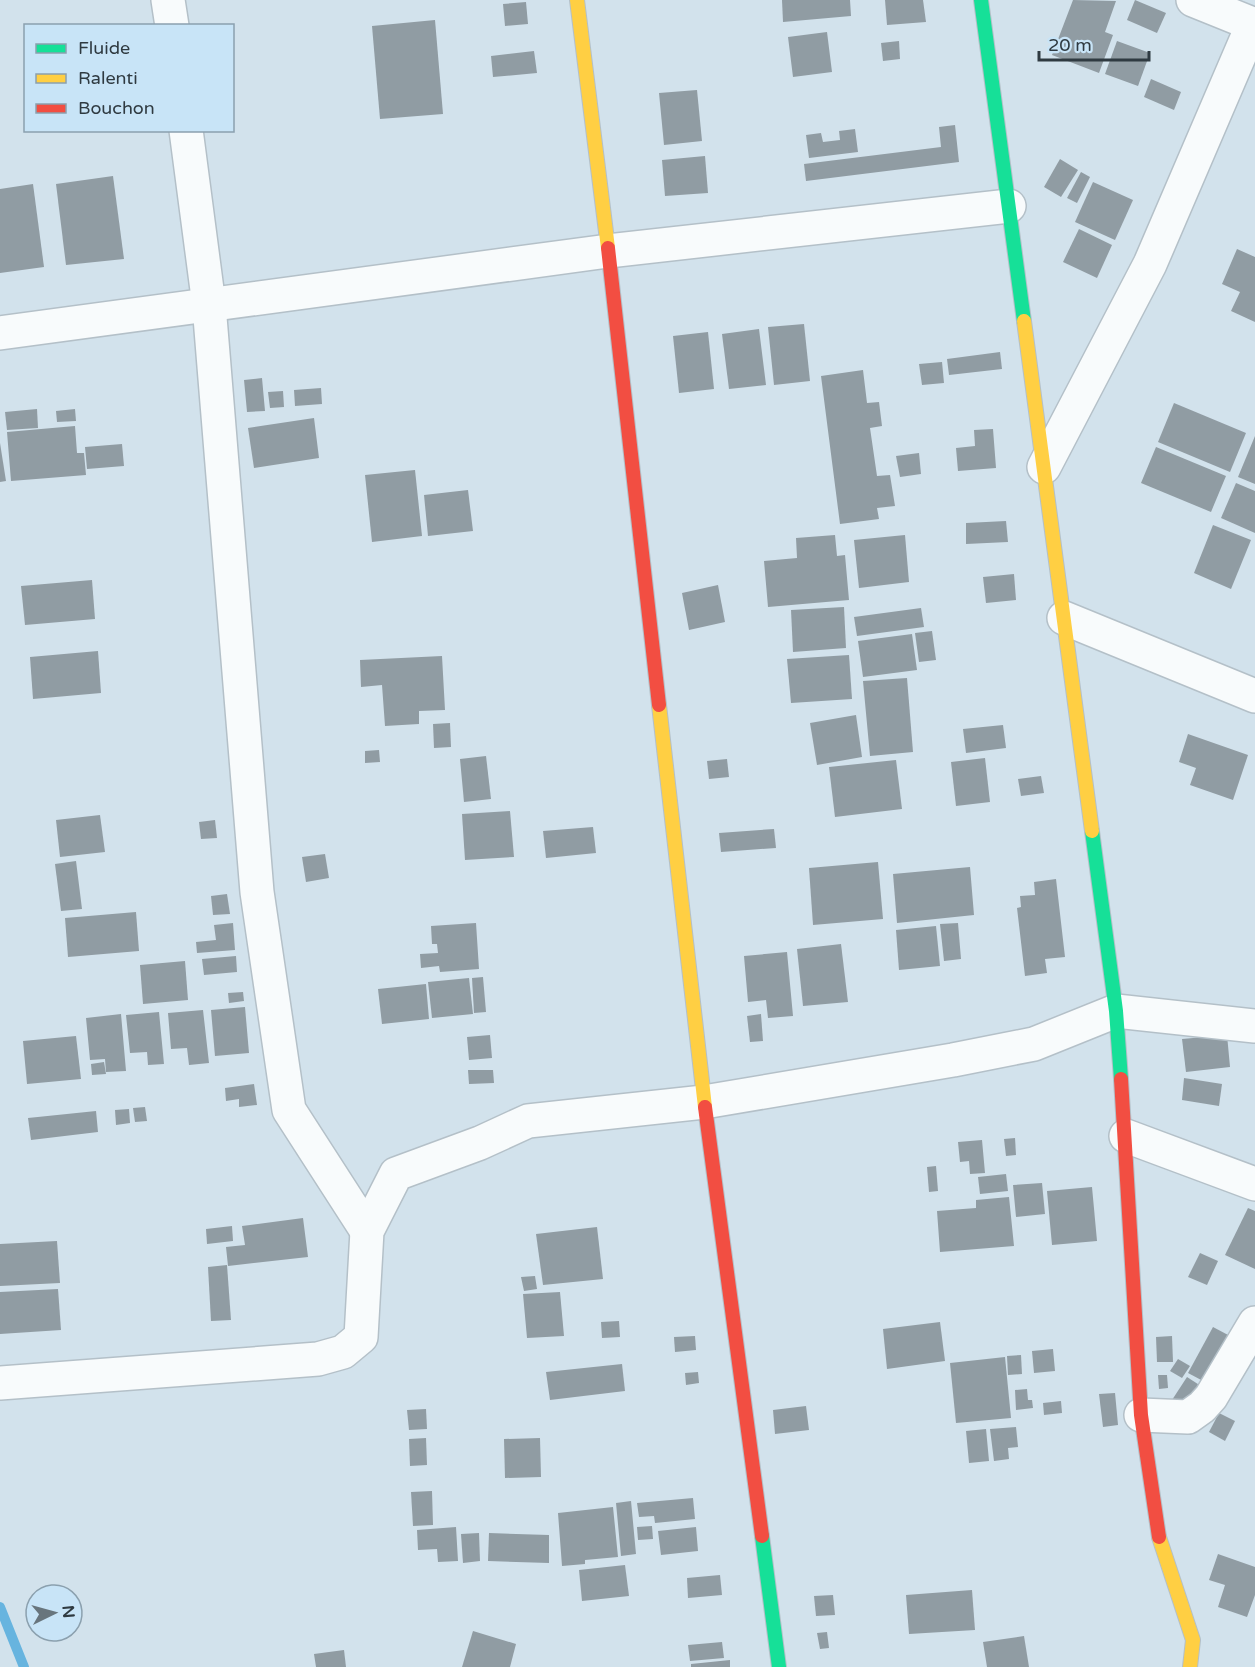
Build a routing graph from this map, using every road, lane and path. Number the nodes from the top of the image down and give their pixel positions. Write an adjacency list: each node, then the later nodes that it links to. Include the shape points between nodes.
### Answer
1 (168, 0): 5 (street)
2 (577, 0): 9 (street)
3 (981, 0): 8 (street)
4 (1193, 0): 6 (street)
5 (172, 24)
6 (1254, 24): 12 (street, via 1150,264)
7 (186, 132): 10 (street)
8 (1009, 206): 9 (street); 12 (street)
9 (608, 251): 10 (street); 17 (street)
10 (209, 305): 11 (street); 20 (street, via 256,892 289,1110)
11 (0, 333)
12 (1044, 467): 13 (street)
13 (1064, 618): 14 (street); 15 (street)
14 (1255, 696)
15 (1116, 1011): 16 (street); 17 (street, via 1034,1044); 18 (street)
16 (1255, 1026)
17 (704, 1102): 20 (street, via 528,1121 396,1174); 24 (street)
18 (1126, 1136): 19 (street); 23 (street)
19 (1255, 1184)
20 (367, 1231): 22 (street, via 361,1337 342,1352 318,1359)
21 (1255, 1323): 23 (street, via 1202,1407 1188,1417)
22 (0, 1383)
23 (1141, 1415): 25 (street, via 1160,1539 1193,1640)
24 (779, 1667)
25 (1190, 1667)

